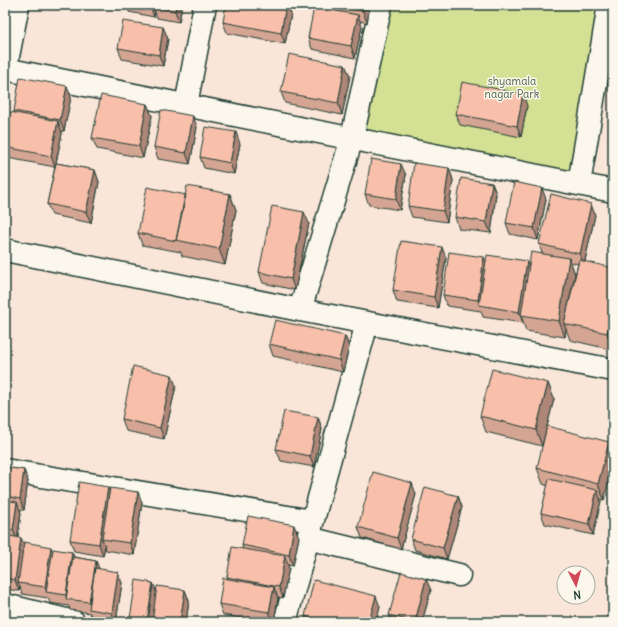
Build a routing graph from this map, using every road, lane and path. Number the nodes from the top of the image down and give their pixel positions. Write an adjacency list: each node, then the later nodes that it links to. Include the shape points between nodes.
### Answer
1 (18, 5): 5 (street)
2 (205, 5): 6 (street)
3 (381, 5): 7 (street)
4 (609, 5): 8 (street)
5 (5, 70): 6 (street)
6 (186, 105): 7 (street)
7 (352, 138): 8 (street); 11 (street)
8 (579, 184): 9 (street)
9 (613, 191)
10 (5, 250): 11 (street)
11 (300, 310): 12 (street)
12 (366, 323): 13 (street); 15 (street)
13 (613, 370)
14 (5, 470): 15 (street)
15 (310, 530): 16 (street); 19 (street)
16 (459, 574)
17 (5, 605): 18 (street)
18 (74, 622)
19 (285, 622)

